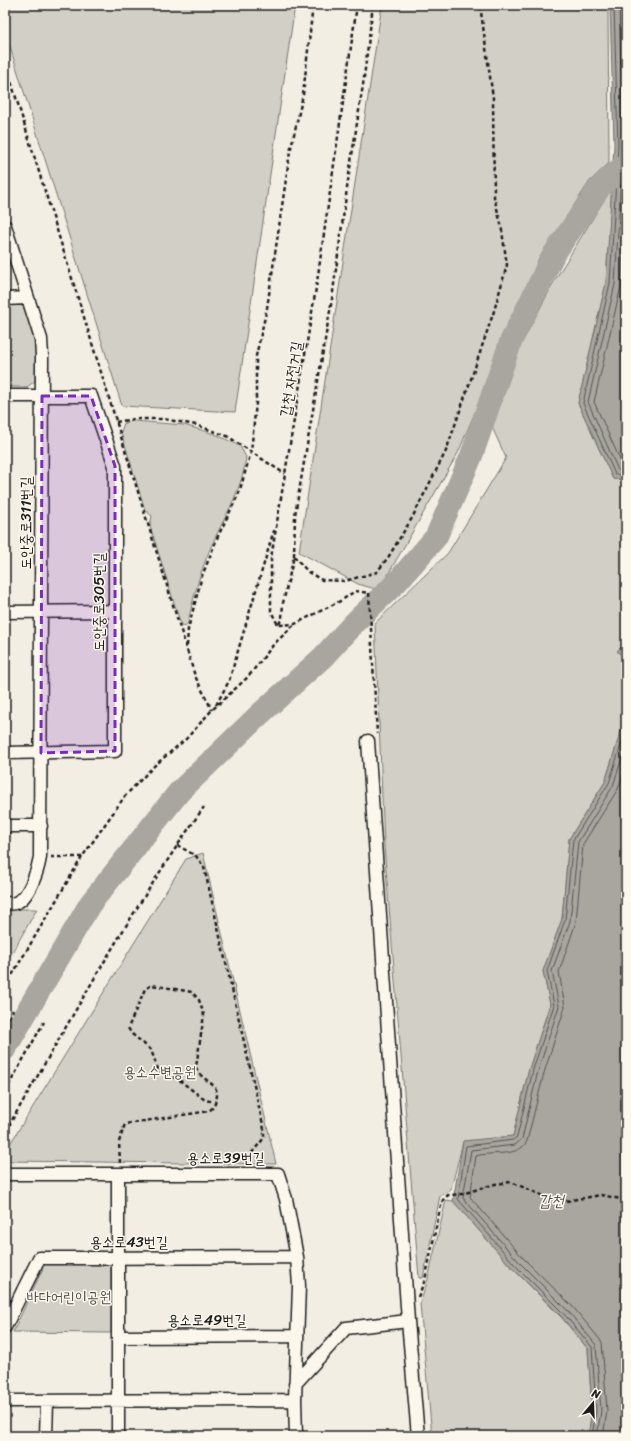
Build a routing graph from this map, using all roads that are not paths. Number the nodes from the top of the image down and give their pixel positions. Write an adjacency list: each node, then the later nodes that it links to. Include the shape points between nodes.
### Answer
1 (5, 226): 2 (street, 도안중로311번길)
2 (28, 298): 3 (street); 5 (street, 도안중로311번길, via 41,339)
3 (5, 299)
4 (5, 396): 5 (street)
5 (42, 396): 6 (street, 도안중로305번길, via 91,396 115,466); 8 (street, 도안중로311번길)
6 (114, 611): 8 (street); 10 (street, 도안중로305번길, via 115,751)
7 (5, 612): 8 (street)
8 (42, 612): 10 (street, 도안중로311번길)
9 (368, 741): 19 (street)
10 (41, 752): 11 (street, 도안중로305번길); 13 (street, 도안중로311번길)
11 (5, 753)
12 (5, 826): 13 (street)
13 (41, 826): 14 (street, 도안중로311번길, via 37,873 25,895 15,903)
14 (5, 903)
15 (119, 1169): 16 (street, 용소로39번길); 17 (street, 용소로39번길, via 278,1174 286,1199); 18 (street)
16 (5, 1174)
17 (297, 1257): 18 (street, 용소로43번길); 21 (street, 용소로39번길, via 299,1286)
18 (118, 1258): 20 (street, 용소로43번길, via 39,1258); 22 (street)
19 (408, 1321): 23 (street, via 346,1328); 31 (street)
20 (5, 1327)
21 (296, 1336): 22 (street, 용소로49번길); 23 (street, 용소로39번길)
22 (118, 1337): 27 (street)
23 (295, 1384): 24 (street, 용소로39번길)
24 (295, 1400): 27 (street); 30 (street, 용소로39번길)
25 (5, 1401): 26 (street)
26 (47, 1401): 27 (street); 28 (street)
27 (118, 1401): 29 (street)
28 (46, 1436)
29 (118, 1436)
30 (296, 1436)
31 (418, 1436)

